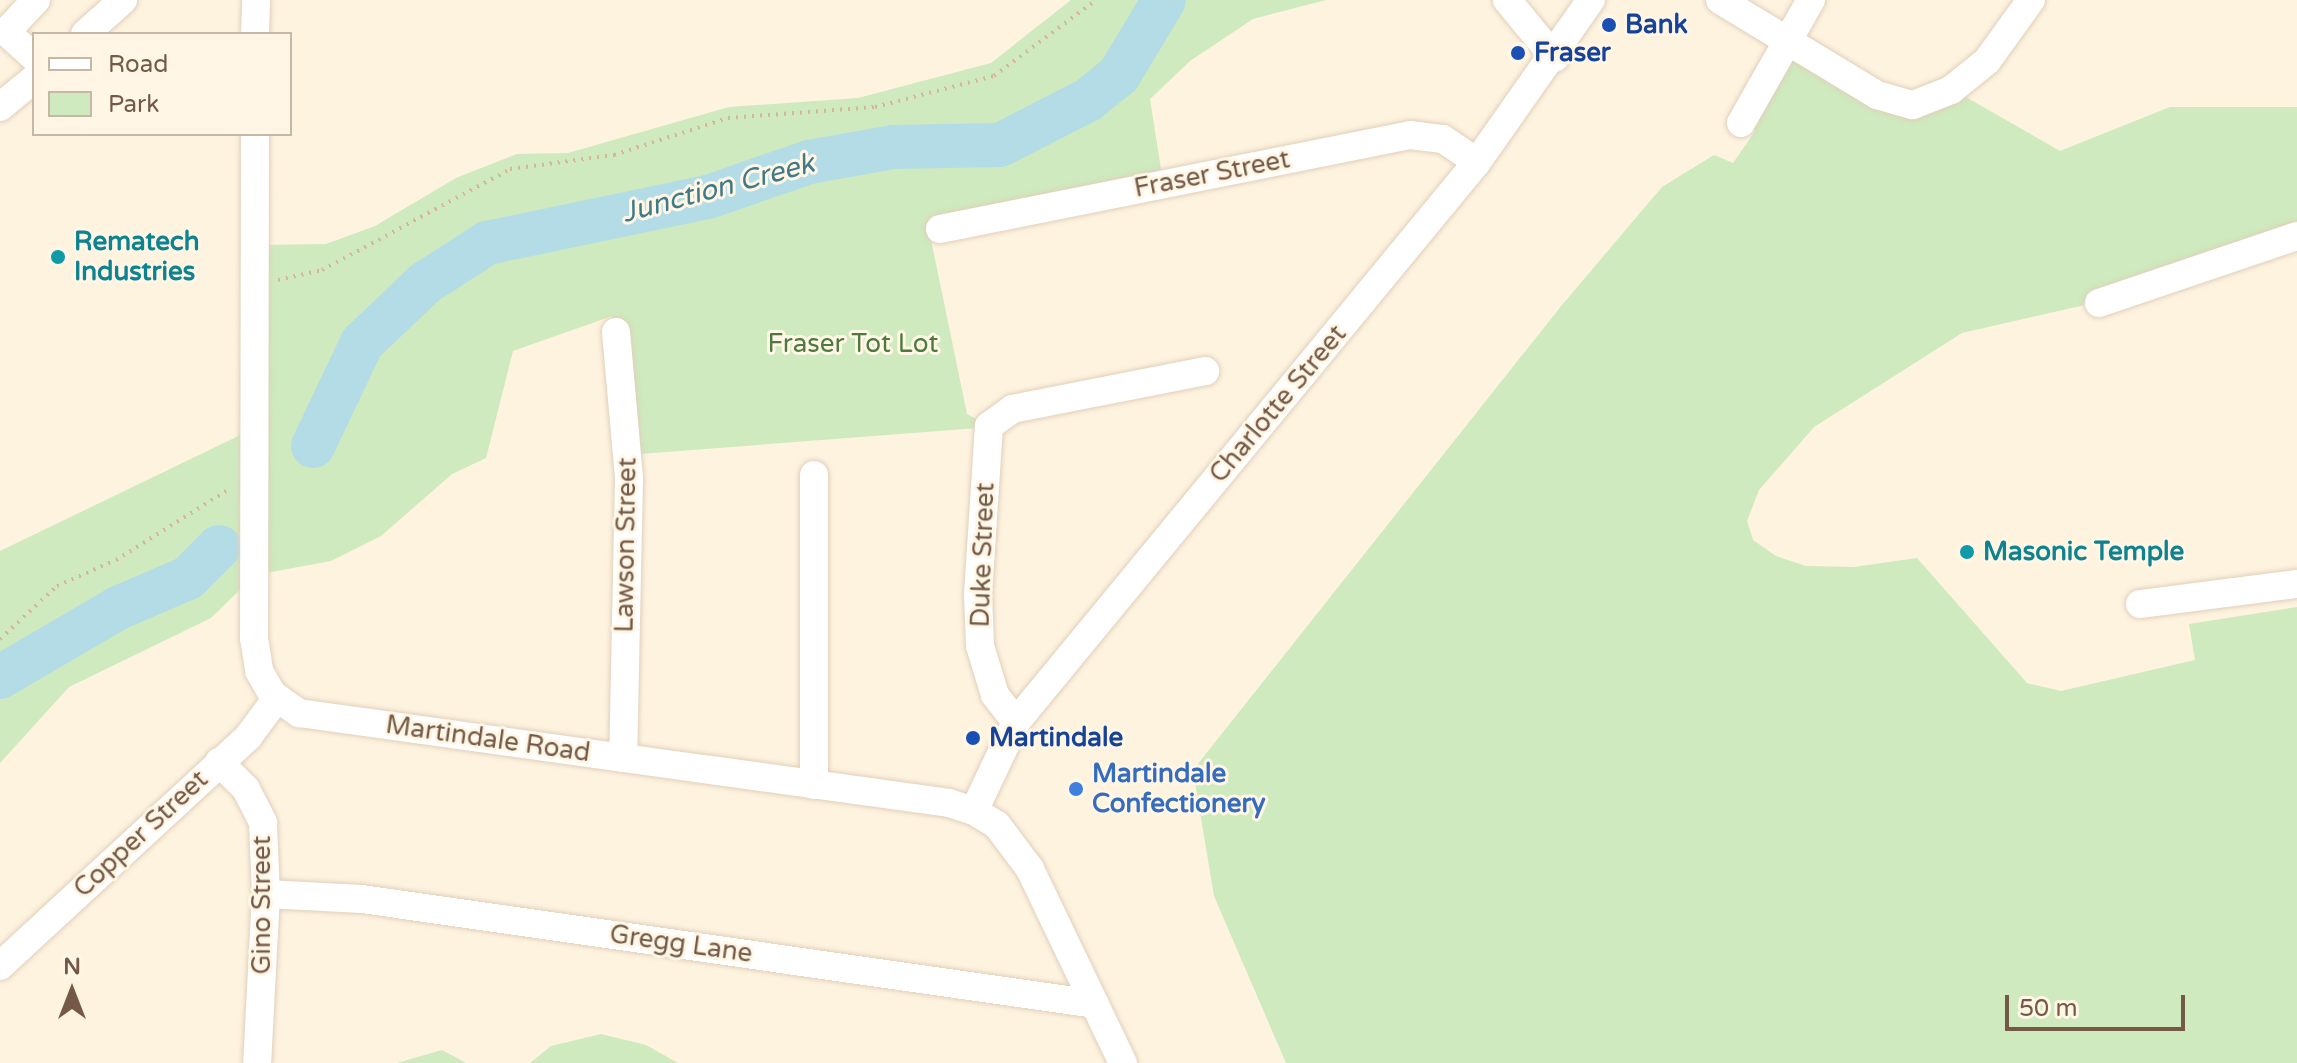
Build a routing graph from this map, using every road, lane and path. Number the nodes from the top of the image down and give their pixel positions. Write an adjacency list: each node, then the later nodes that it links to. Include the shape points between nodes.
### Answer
1 (36, 0): 13 (street, via 6,32)
2 (123, 0): 10 (street)
3 (256, 0): 11 (street)
4 (1096, 0): 22 (path, via 994,76 875,107 728,118 614,155 510,169 322,270 283,280)
5 (1507, 0): 14 (street)
6 (1591, 0): 14 (street, Charlotte Street)
7 (1720, 0): 12 (street)
8 (1811, 0): 12 (street)
9 (2031, 0): 12 (street, via 1987,61 1951,90 1913,105 1877,95)
10 (87, 32)
11 (255, 32)
12 (1788, 39): 17 (street)
13 (32, 55)
14 (1555, 58): 19 (street, Charlotte Street)
15 (32, 81): 16 (street)
16 (0, 107)
17 (1741, 123)
18 (255, 136): 22 (street)
19 (1477, 162): 20 (street, Fraser Street, via 1443,139 1410,135); 32 (street, Charlotte Street)
20 (940, 229)
21 (2297, 236): 23 (street)
22 (254, 280): 31 (street, via 254,638 262,681)
23 (2099, 303)
24 (616, 332): 33 (street, Lawson Street, via 629,479)
25 (1205, 371): 32 (street, Duke Street, via 1012,409 989,426 978,595 980,646 995,695)
26 (814, 475): 35 (street)
27 (234, 478): 30 (path, via 229,490 116,560 57,586)
28 (2297, 584): 29 (street)
29 (2140, 604)
30 (0, 639)
31 (277, 698): 33 (street, Martindale Road, via 299,713); 34 (street, Copper Street, via 248,737)
32 (1016, 722): 36 (street, Charlotte Street)
33 (623, 758): 35 (street, Martindale Road)
34 (219, 762): 37 (street, Gino Street, via 258,807); 38 (street, Copper Street)
35 (814, 785): 36 (street, Martindale Road)
36 (974, 811): 39 (street, Martindale Road, via 1015,844)
37 (266, 894): 39 (street, Gregg Lane, via 362,899); 40 (street, Gino Street)
38 (0, 966)
39 (1095, 1004): 41 (street, Martindale Road)
40 (259, 1059)
41 (1123, 1063)

